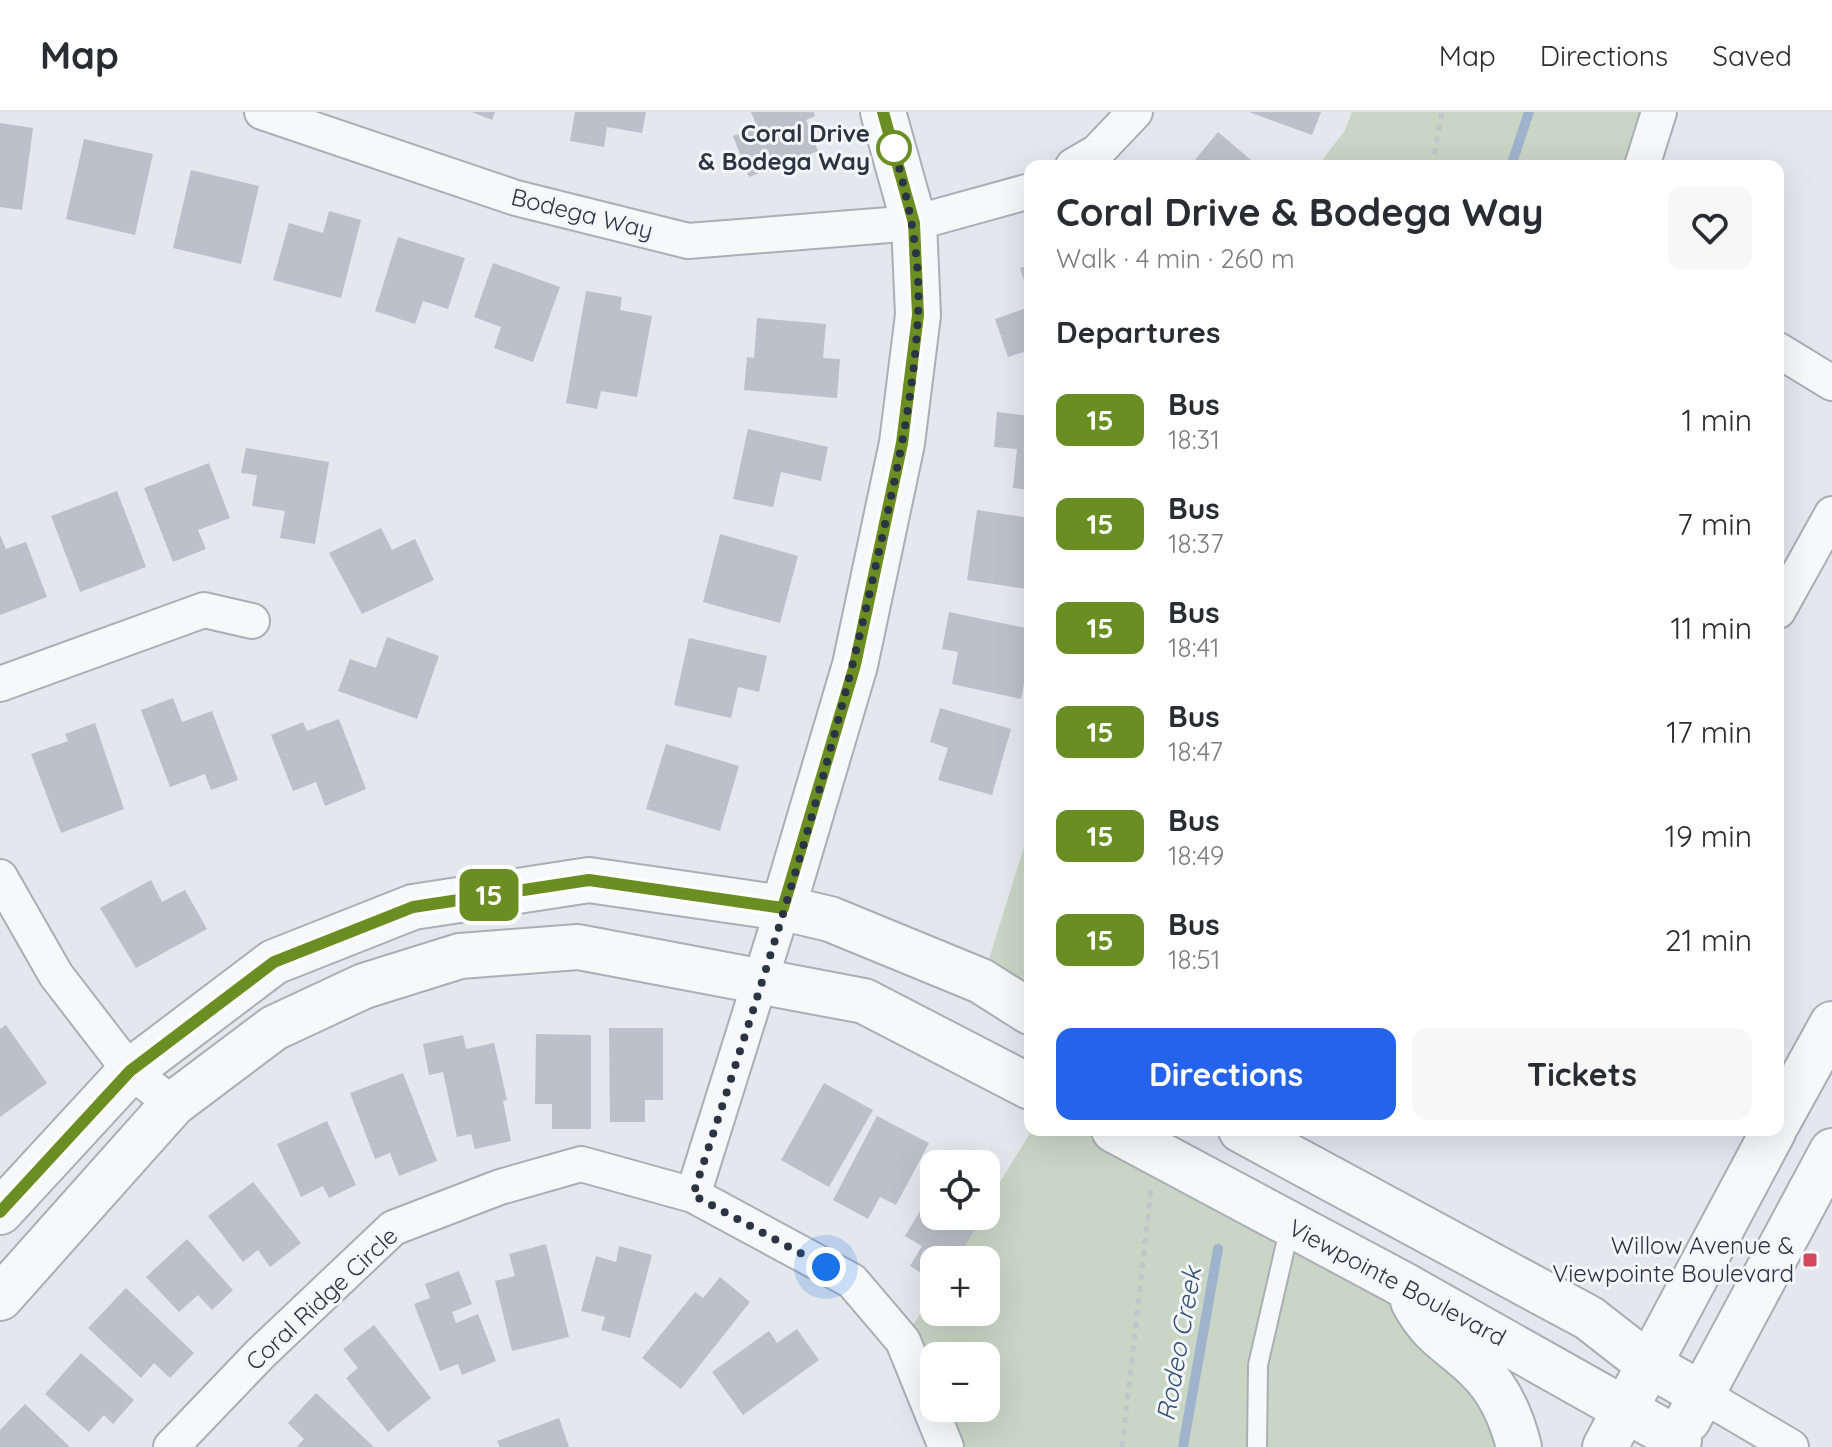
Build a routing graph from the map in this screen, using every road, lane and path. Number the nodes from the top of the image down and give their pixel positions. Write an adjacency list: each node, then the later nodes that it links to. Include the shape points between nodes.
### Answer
1 (262, 112): 10 (street, Bodega Way, via 516,198 688,241)
2 (883, 112): 10 (street)
3 (1135, 112): 6 (street)
4 (1442, 112): 7 (path)
5 (1659, 112): 8 (street)
6 (1083, 160)
7 (1433, 160)
8 (1644, 160)
9 (1024, 193): 10 (street, Bodega Way)
10 (914, 223): 18 (street, via 918,315 902,443 855,665)
11 (1784, 354): 12 (street)
12 (1832, 383)
13 (1832, 514): 14 (street)
14 (1784, 600)
15 (252, 621): 16 (street, via 204,610)
16 (0, 684)
17 (0, 877): 22 (street, via 56,975)
18 (783, 908): 19 (street); 20 (street, via 830,919 981,981); 22 (street, via 589,880 413,907 274,962)
19 (760, 981): 23 (street, via 864,1001); 24 (street, via 578,947 460,956 364,986 274,1028); 31 (street)
20 (1024, 1008)
21 (1832, 1024): 25 (street)
22 (130, 1071): 24 (street); 32 (street)
23 (1024, 1084)
24 (173, 1104): 35 (street)
25 (1784, 1111)
26 (1126, 1136): 29 (street, Viewpointe Boulevard)
27 (1252, 1136): 36 (street, via 1589,1318)
28 (1771, 1136): 36 (street)
29 (1155, 1151): 33 (street, Viewpointe Boulevard); 42 (path)
30 (1832, 1151): 37 (street)
31 (693, 1195): 40 (street, Coral Ridge Circle, via 581,1164 500,1187 393,1228); 41 (street, Coral Ridge Circle, via 852,1281 903,1341)
32 (0, 1212)
33 (1290, 1226): 34 (street, Viewpointe Boulevard); 43 (lane, via 1258,1365)
34 (1404, 1285): 38 (street, Viewpointe Boulevard); 44 (street, via 1426,1326 1480,1370 1506,1406)
35 (0, 1298)
36 (1648, 1364): 37 (street); 38 (street)
37 (1701, 1394): 39 (street); 46 (street)
38 (1626, 1408): 39 (street, Viewpointe Boulevard); 45 (street)
39 (1681, 1445)
40 (171, 1447)
41 (946, 1447)
42 (1122, 1447)
43 (1257, 1447)
44 (1519, 1447)
45 (1605, 1447)
46 (1791, 1447)

